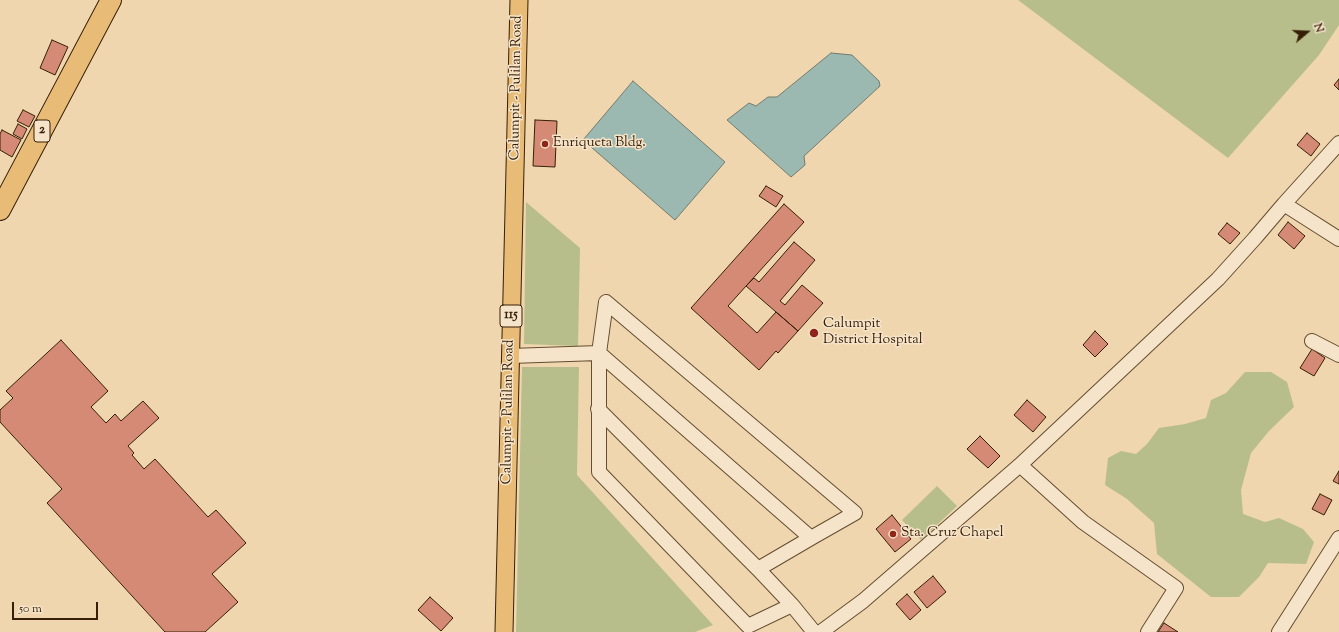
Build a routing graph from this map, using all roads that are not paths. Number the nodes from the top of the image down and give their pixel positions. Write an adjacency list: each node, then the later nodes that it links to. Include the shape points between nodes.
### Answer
1 (520, 0): 10 (main road, Calumpit - Pulilan Road / 115)
2 (111, 1): 5 (highway, 2)
3 (1339, 143): 4 (street)
4 (1284, 204): 6 (street); 12 (street, via 1218,279)
5 (0, 210)
6 (1339, 239)
7 (1312, 341): 9 (street)
8 (599, 353): 10 (street); 11 (street); 13 (street); 13 (street, via 606,302 855,513)
9 (1339, 355)
10 (510, 356): 17 (main road, Calumpit - Pulilan Road / 115)
11 (598, 409): 15 (street); 16 (street, via 599,472 748,626)
12 (1020, 465): 19 (street, via 863,601); 20 (street, via 1083,522 1176,588)
13 (812, 538): 15 (street)
14 (1339, 538): 21 (street)
15 (758, 569): 16 (street)
16 (792, 605): 18 (street)
17 (504, 632)
18 (814, 632)
19 (820, 632)
20 (1148, 632)
21 (1279, 632)

